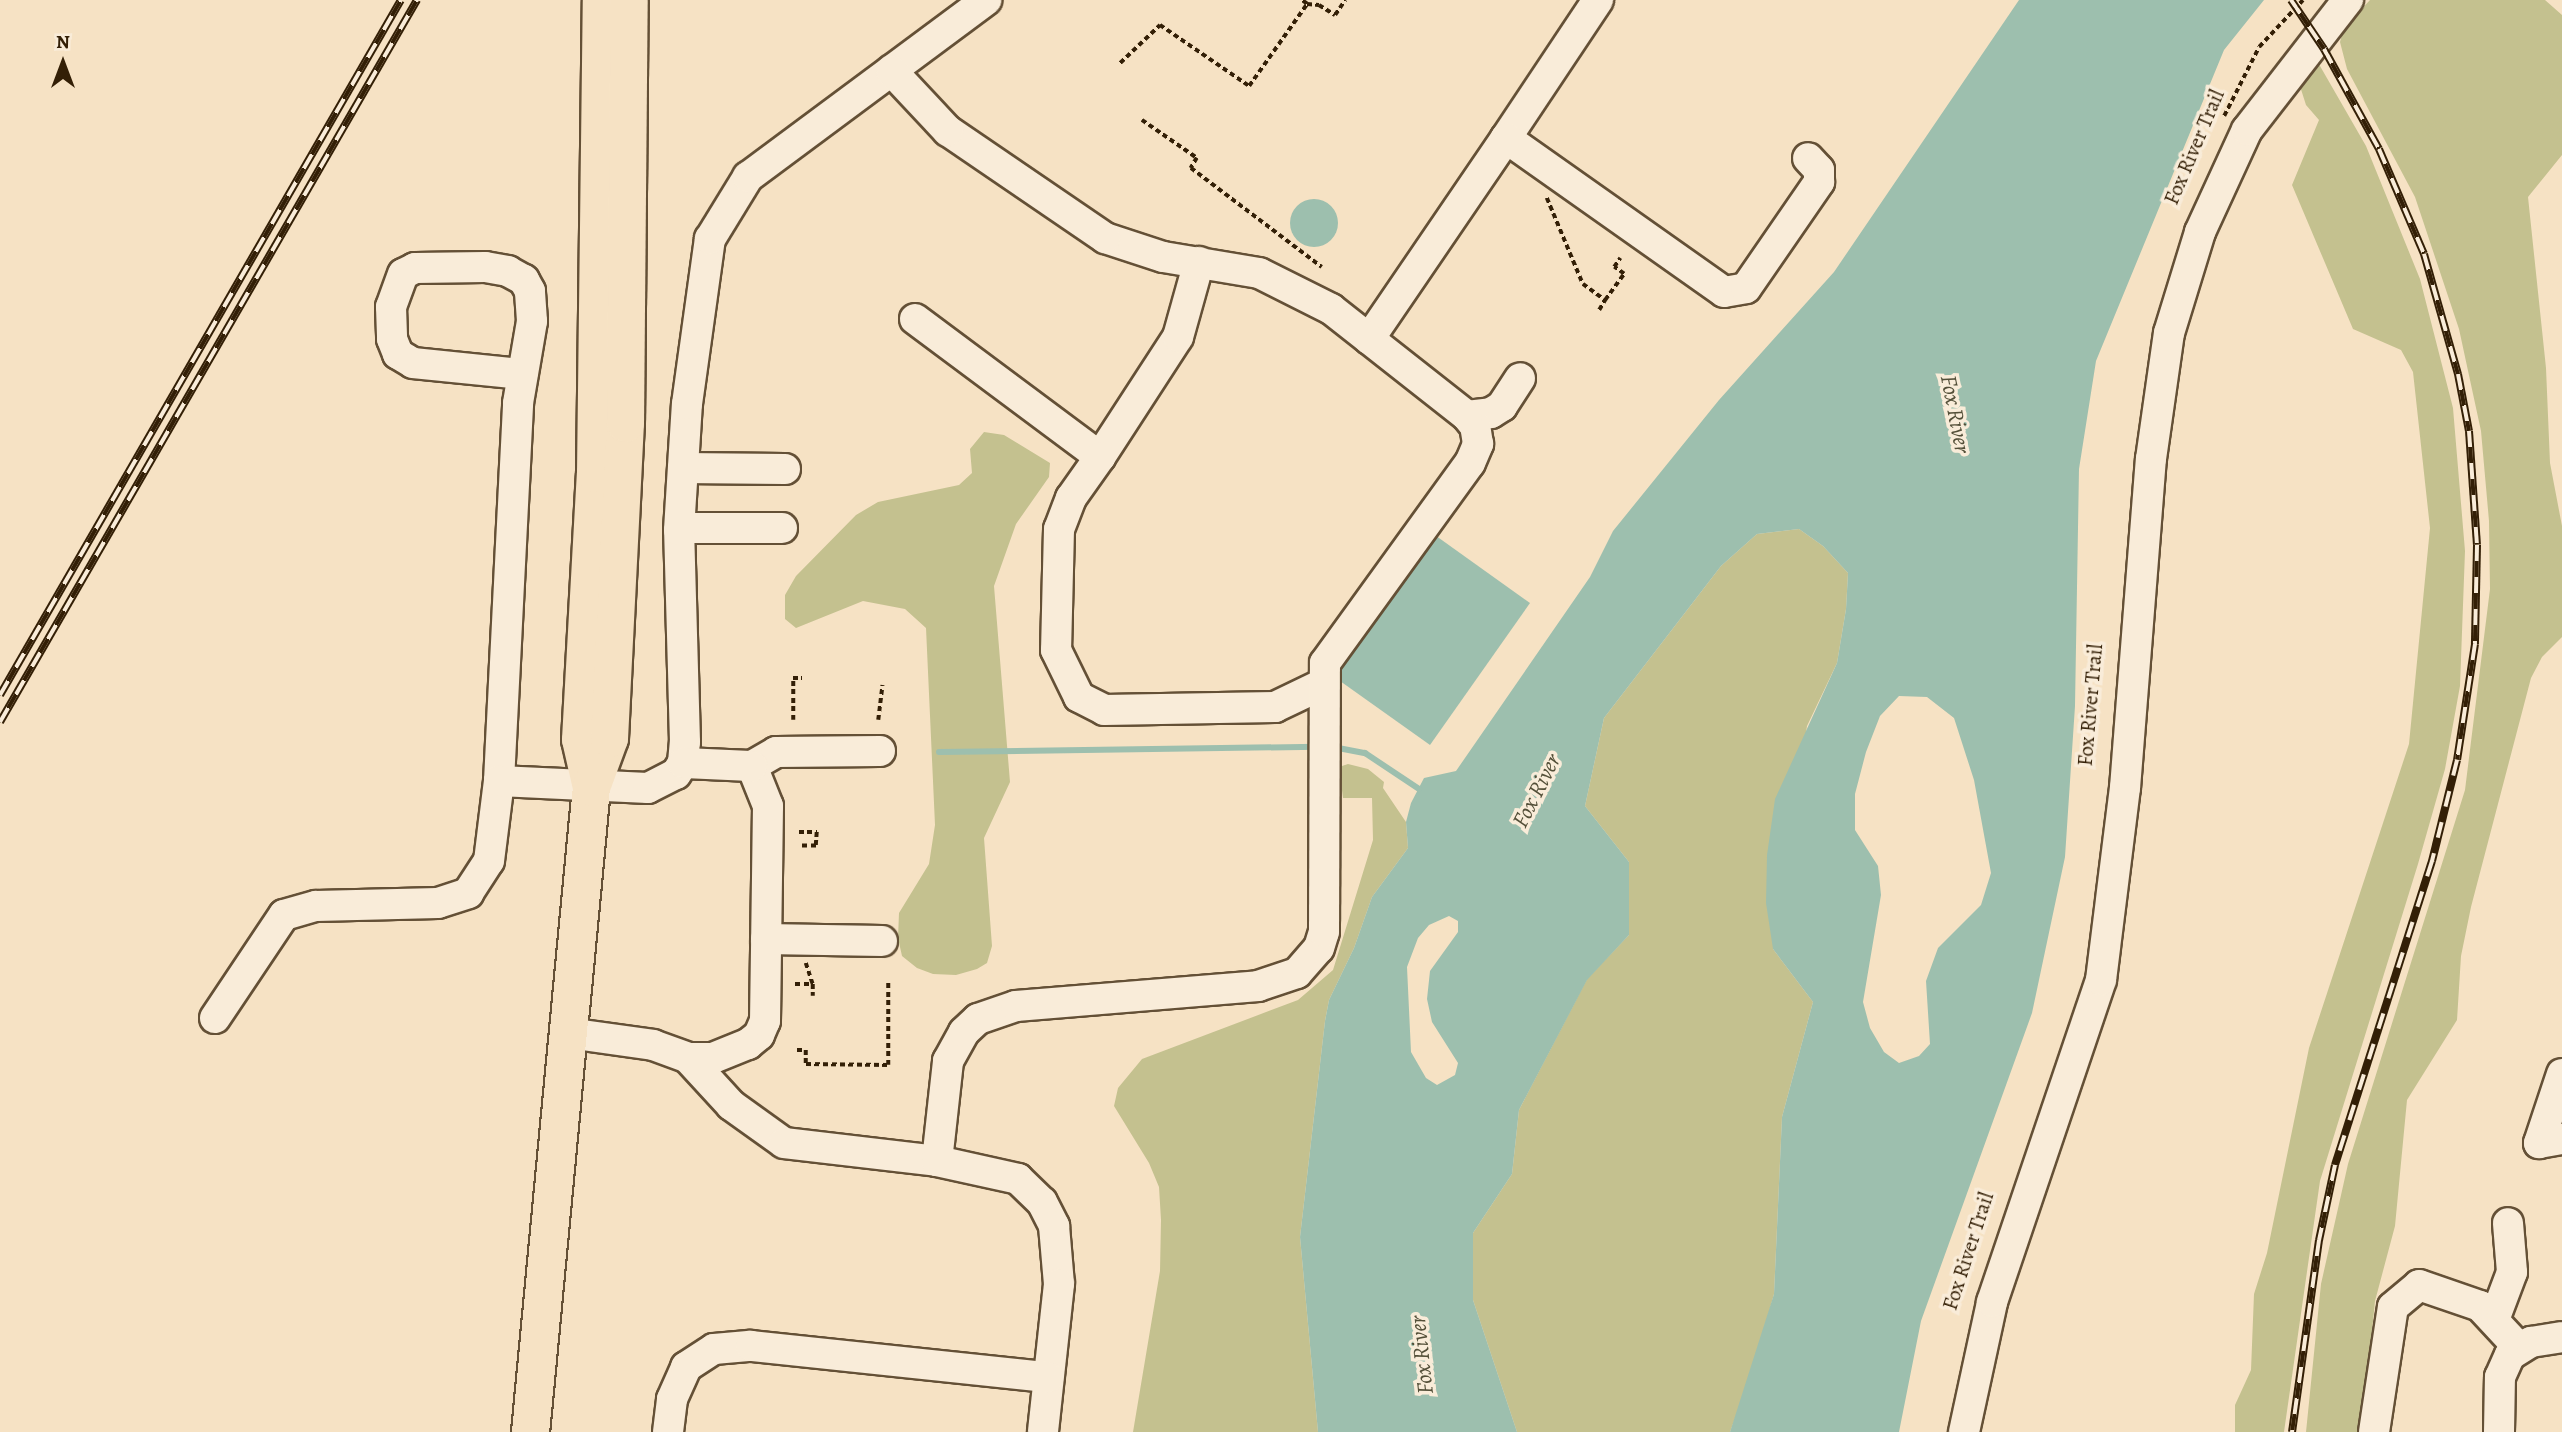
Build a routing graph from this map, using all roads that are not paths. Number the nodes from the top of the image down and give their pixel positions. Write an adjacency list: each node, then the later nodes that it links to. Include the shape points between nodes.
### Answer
1 (601, 0): 25 (main road, via 596,473 580,740)
2 (629, 0): 25 (main road, via 620,546 609,738)
3 (986, 0): 6 (street)
4 (1598, 0): 7 (street)
5 (2348, 0): 42 (street, via 2247,130 2200,233 2169,332 2151,459 2125,788 2101,980 1992,1302)
6 (891, 70): 9 (street, via 948,131 1105,238 1163,257); 16 (street, via 748,177 719,218 703,266)
7 (1506, 138): 8 (street, via 1724,292 1746,288 1819,182 1819,170); 11 (street)
8 (1808, 158)
9 (1199, 262): 11 (street, via 1259,273 1331,309); 15 (street, via 1178,337)
10 (915, 319): 15 (street)
11 (1369, 339): 14 (street)
12 (522, 374): 12 (street, via 532,321 530,291 524,280 485,267 415,268 403,274 390,307 391,339 398,354 413,363); 24 (street)
13 (1520, 378): 14 (street, via 1502,406 1491,413)
14 (1466, 416): 20 (street, via 1478,434 1470,463 1329,652)
15 (1100, 457): 20 (street, via 1071,498 1059,528 1056,650 1079,697 1104,710 1275,707)
16 (683, 468): 17 (street); 18 (street)
17 (785, 469)
18 (680, 528): 19 (street); 22 (street)
19 (782, 528)
20 (1322, 684): 33 (street, via 1327,713 1324,932 1311,960 1297,973 1258,986 1016,1006 978,1019 964,1032 948,1061)
21 (880, 751): 23 (street, via 776,752)
22 (683, 763): 23 (street); 25 (street, via 665,783 648,788)
23 (752, 766): 26 (street, via 768,806)
24 (499, 781): 25 (street); 28 (street, via 489,861 468,893 438,903 316,906 284,915)
25 (591, 787): 29 (main road)
26 (766, 939): 27 (street); 30 (street, via 765,1021 759,1035 713,1058)
27 (882, 941)
28 (215, 1018)
29 (568, 1034): 30 (street, via 641,1043); 39 (main road)
30 (688, 1058): 33 (street, via 731,1105 784,1143)
31 (2562, 1074): 32 (street)
32 (2551, 1141)
33 (937, 1161): 38 (street, via 1006,1173 1033,1191 1049,1216 1058,1241 1059,1271)
34 (2508, 1223): 35 (street, via 2512,1272)
35 (2494, 1320): 37 (street); 43 (street, via 2480,1306 2418,1285 2393,1307)
36 (2562, 1337): 37 (street)
37 (2519, 1348): 44 (street, via 2510,1355 2500,1377)
38 (1048, 1377): 40 (street, via 751,1346 713,1349 686,1367 671,1399); 41 (street)
39 (530, 1432)
40 (668, 1432)
41 (1043, 1432)
42 (1964, 1432)
43 (2374, 1432)
44 (2499, 1432)

